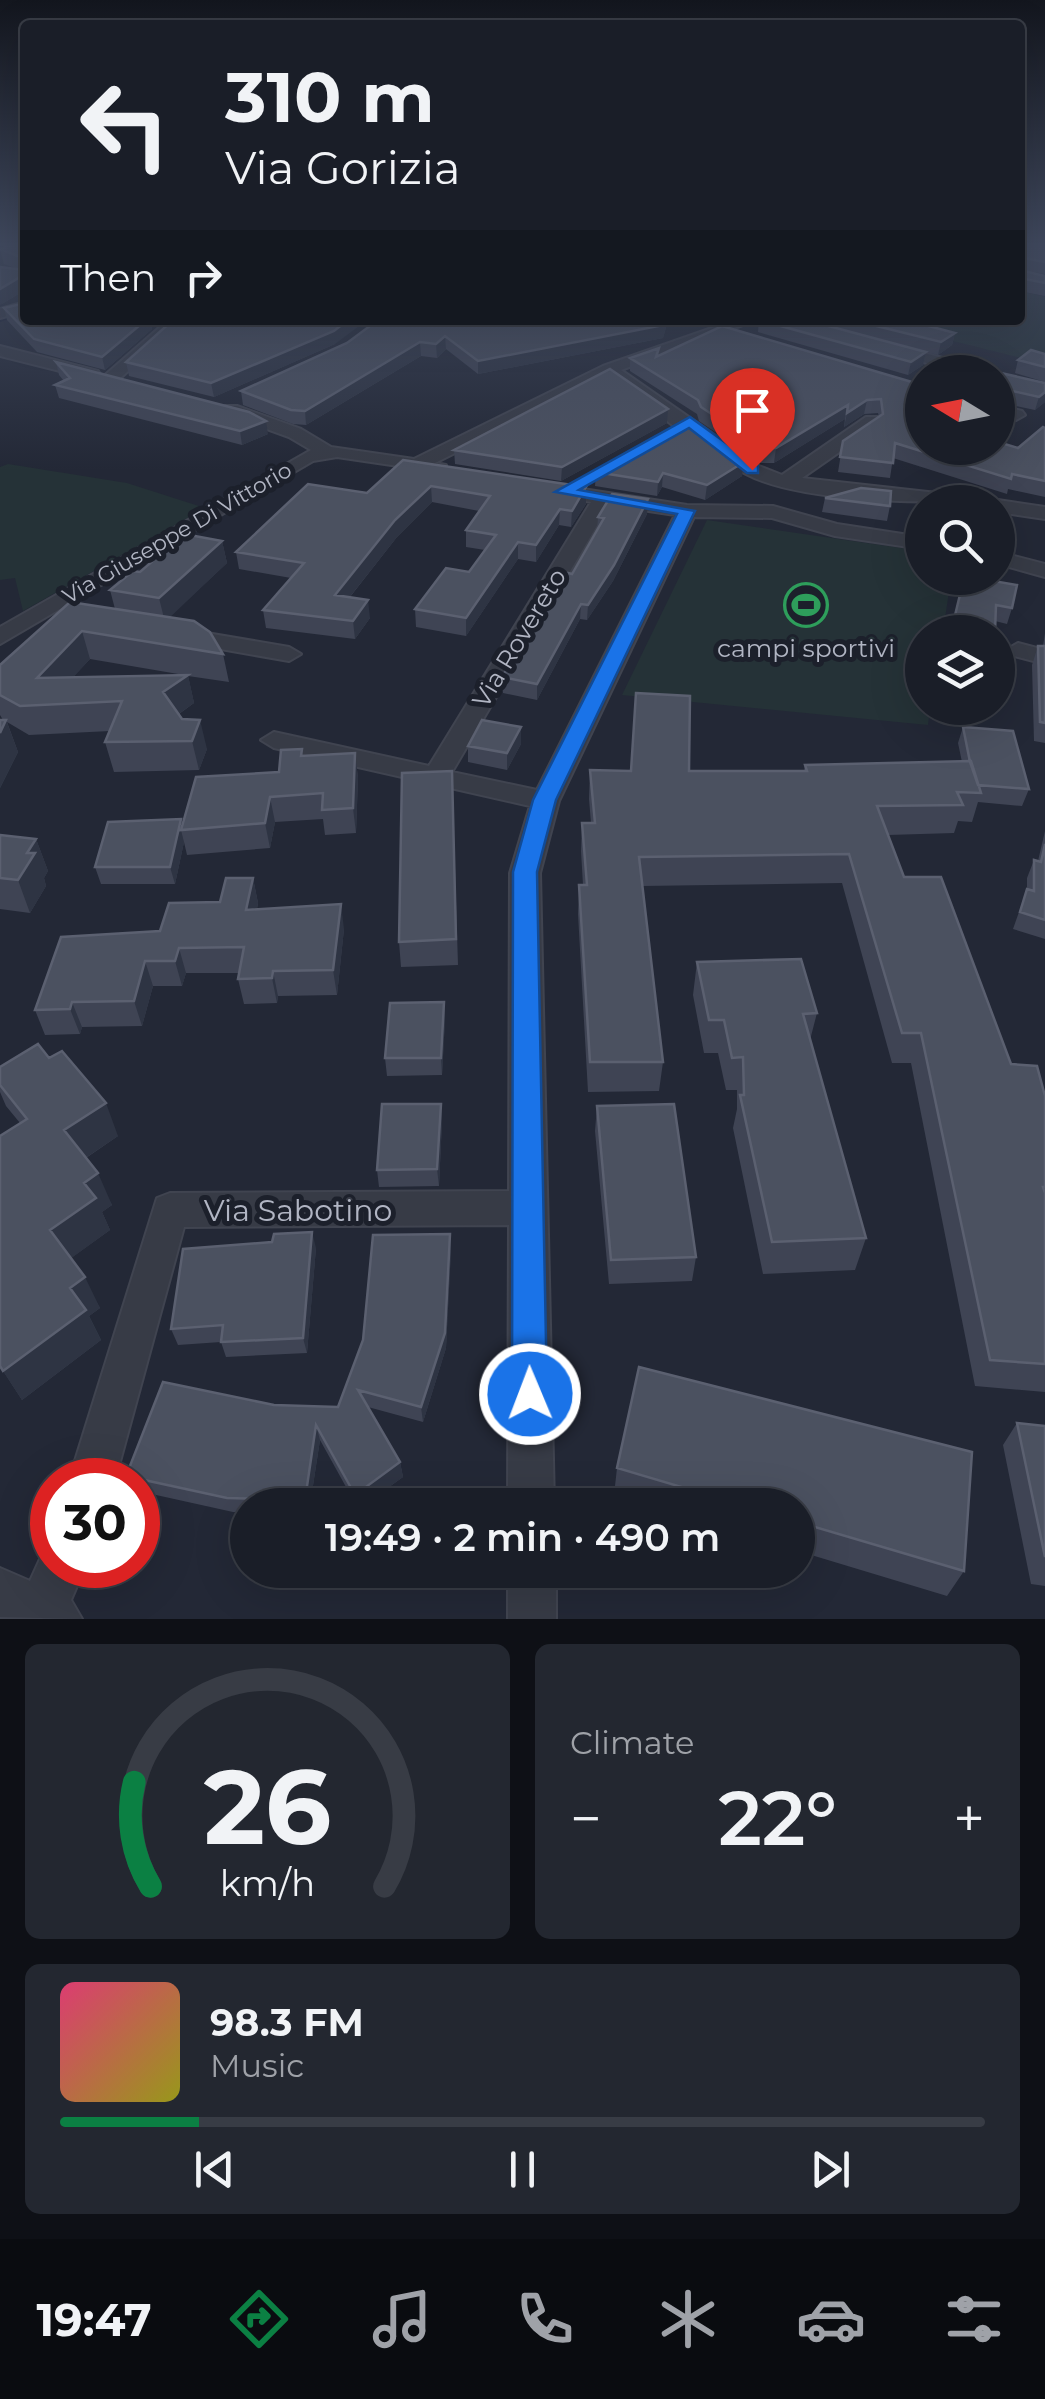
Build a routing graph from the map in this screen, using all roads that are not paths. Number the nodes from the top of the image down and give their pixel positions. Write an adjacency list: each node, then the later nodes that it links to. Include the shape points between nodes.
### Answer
1 (172, 325): 9 (street)
2 (731, 325): 3 (street)
3 (715, 329): 4 (street); 8 (street)
4 (752, 340)
5 (870, 344): 7 (street)
6 (0, 351): 9 (street)
7 (912, 355)
8 (609, 369): 14 (street); 17 (street, via 682,426)
9 (110, 379): 10 (street)
10 (132, 384)
11 (244, 394): 13 (street, via 213,404)
12 (872, 421): 17 (street)
13 (325, 451): 14 (street); 28 (street, Via Giuseppe Di Vittorio)
14 (419, 464): 15 (street)
15 (458, 473)
16 (595, 474): 19 (street)
17 (784, 482): 20 (street)
18 (525, 485): 19 (street)
19 (563, 492): 21 (street)
20 (905, 495)
21 (603, 498): 23 (street); 36 (street, Via Rovereto)
22 (1015, 509): 24 (street)
23 (687, 511): 25 (street, via 773,512); 37 (street)
24 (1045, 513)
25 (905, 540)
26 (1015, 563): 27 (street)
27 (1045, 571)
28 (44, 612): 29 (street); 31 (street, Via Giuseppe Di Vittorio)
29 (76, 617)
30 (153, 631): 33 (street)
31 (0, 637)
32 (1018, 650): 34 (street)
33 (288, 654)
34 (1045, 656)
35 (274, 740): 36 (street)
36 (436, 777): 37 (street)
37 (545, 800): 38 (street, via 525,872)
38 (527, 1208): 39 (street, Via Sabotino, via 170,1210); 40 (street)
39 (98, 1458)
40 (531, 1488)
41 (532, 1588): 42 (street)
42 (532, 1619)

